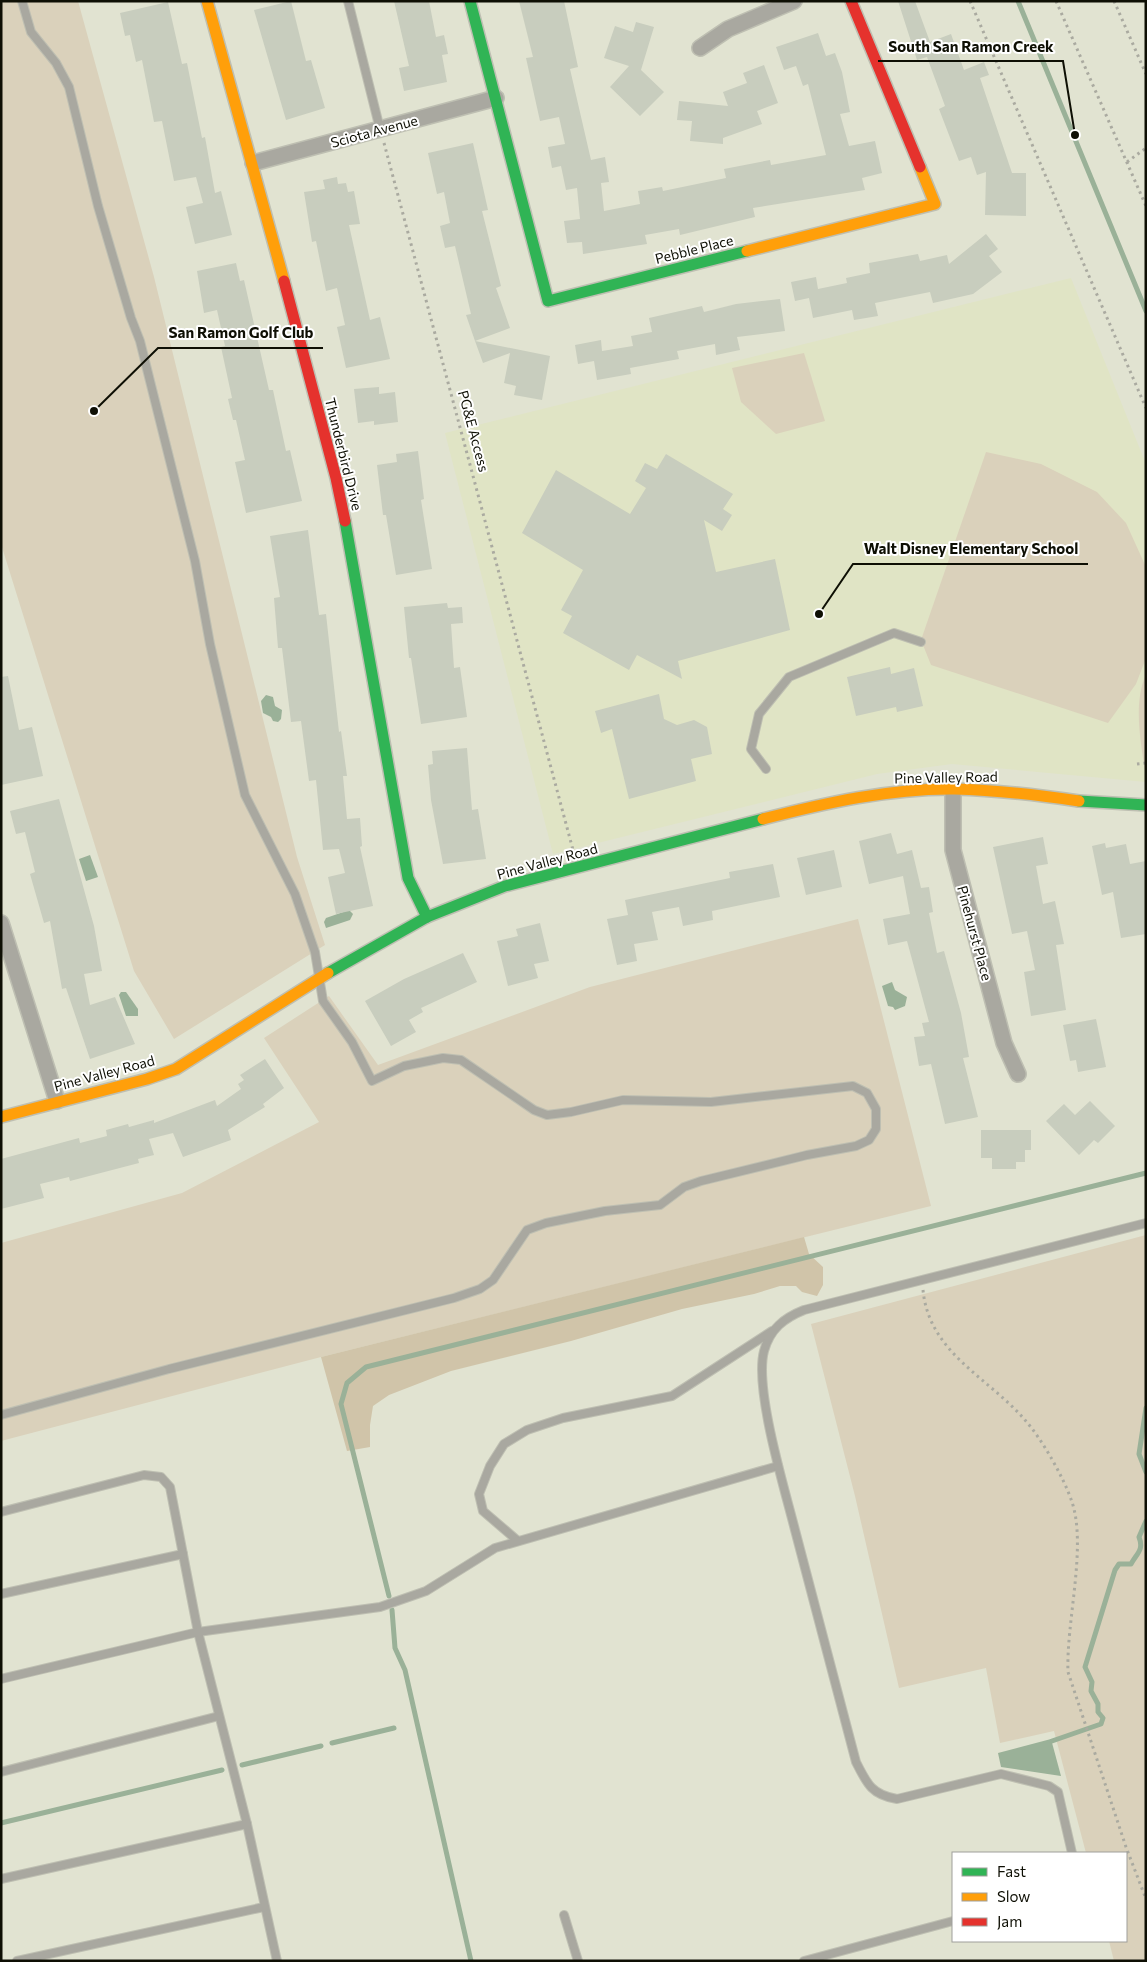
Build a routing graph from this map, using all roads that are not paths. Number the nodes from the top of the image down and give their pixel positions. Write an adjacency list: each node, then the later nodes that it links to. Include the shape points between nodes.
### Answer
1 (22, 1): 17 (lane, via 31,32 69,87 98,206 140,341 193,551 210,644 245,795 295,894 315,952)
2 (208, 1): 10 (street, Thunderbird Drive)
3 (348, 1): 9 (lane)
4 (470, 1): 8 (street, Pebble Place)
5 (794, 1): 7 (street, via 728,29)
6 (851, 1): 8 (street, Pebble Place, via 936,204 548,301)
7 (700, 48)
8 (496, 98): 9 (street, Sciota Avenue)
9 (380, 129): 10 (street, Sciota Avenue)
10 (253, 163): 15 (street, Thunderbird Drive, via 336,478 408,878)
11 (921, 642): 12 (lane, via 894,633 789,678 759,714 752,749)
12 (766, 769)
13 (952, 789): 14 (street, Pine Valley Road); 15 (street, Pine Valley Road, via 885,793 774,816 505,886); 18 (street, Pinehurst Place, via 954,850 1004,1043)
14 (1146, 805)
15 (427, 917): 17 (street, Pine Valley Road)
16 (1, 923): 19 (street)
17 (319, 978): 19 (street, Pine Valley Road, via 176,1069 147,1080); 23 (lane, via 323,1002 352,1042 372,1082 404,1066 443,1058 461,1060 546,1115 623,1100 711,1102 853,1086 867,1092 876,1109 876,1129 869,1140 856,1146 701,1181 684,1187 660,1205 604,1211 527,1230 493,1280 480,1289 454,1298 169,1369)
18 (1018, 1074)
19 (57, 1101): 20 (street, Pine Valley Road)
20 (1, 1117)
21 (1146, 1223): 22 (lane, via 804,1310 787,1316)
22 (772, 1331): 24 (lane, via 764,1353 763,1383); 26 (lane, via 672,1396 563,1418 527,1430 504,1444 490,1466 479,1494 483,1511)
23 (1, 1415)
24 (778, 1466): 26 (lane); 34 (lane, via 856,1762 872,1789 882,1797 897,1799 1001,1774 1049,1786 1058,1792)
25 (1, 1512): 27 (lane, via 144,1474 162,1477 170,1487)
26 (518, 1541): 29 (lane, via 495,1548 426,1592 380,1607)
27 (183, 1554): 28 (lane); 29 (lane)
28 (1, 1594)
29 (198, 1632): 30 (lane); 31 (lane)
30 (1, 1679)
31 (219, 1716): 32 (lane); 33 (lane)
32 (1, 1772)
33 (247, 1824): 35 (lane); 36 (lane)
34 (1072, 1852)
35 (1, 1879)
36 (264, 1908): 39 (lane); 40 (lane)
37 (564, 1915): 41 (lane)
38 (952, 1921): 42 (lane)
39 (17, 1961)
40 (277, 1961)
41 (578, 1961)
42 (804, 1961)

